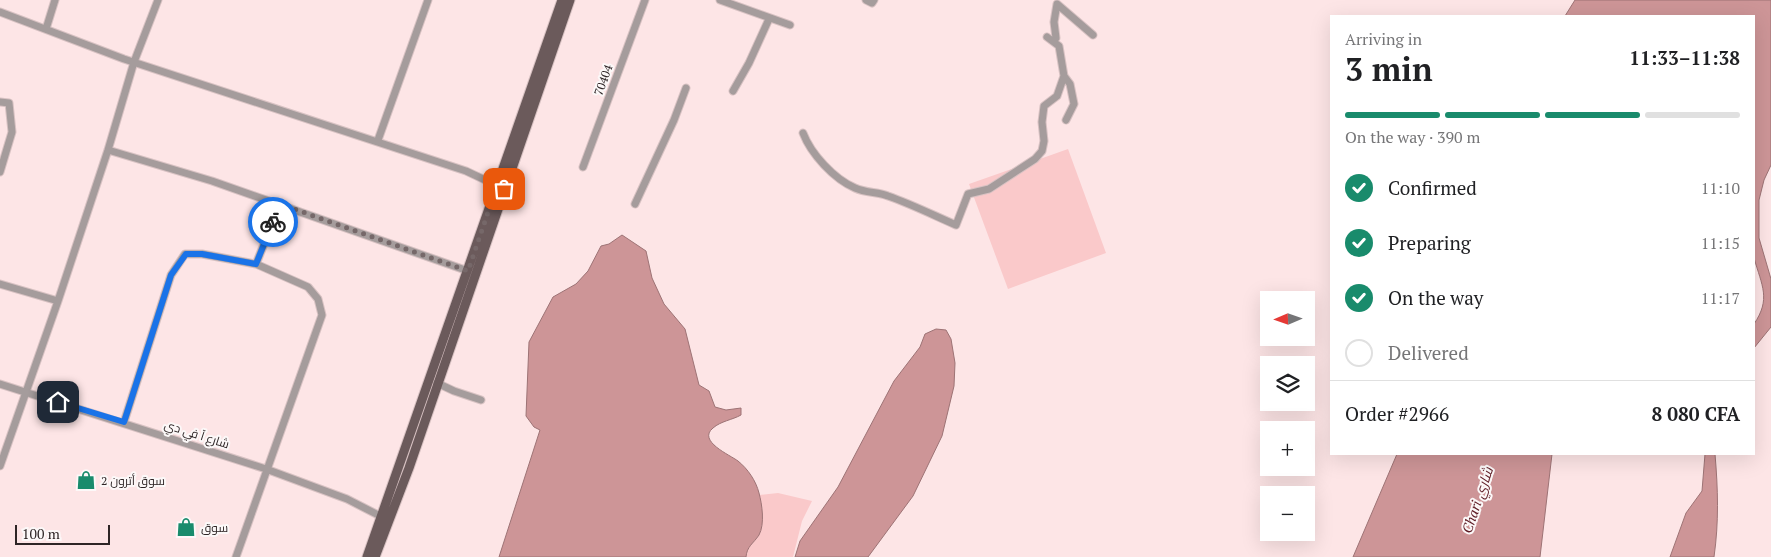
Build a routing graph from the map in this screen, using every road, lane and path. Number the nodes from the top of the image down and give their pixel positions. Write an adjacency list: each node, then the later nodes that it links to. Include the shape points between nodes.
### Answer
1 (56, 0): 14 (street)
2 (158, 0): 18 (street)
3 (428, 0): 25 (street)
4 (562, 0): 29 (main road)
5 (570, 0): 29 (main road)
6 (645, 0): 27 (street, 70404)
7 (720, 0): 12 (street)
8 (866, 0): 9 (street, via 872,3)
9 (874, 0)
10 (1056, 3): 15 (street); 17 (street)
11 (0, 12): 14 (street)
12 (769, 19): 13 (street); 21 (street)
13 (790, 25)
14 (46, 29): 18 (street)
15 (1092, 36)
16 (1047, 37): 19 (street, via 1059,46)
17 (1056, 38)
18 (134, 62): 25 (street); 26 (street)
19 (1064, 76): 23 (street, via 1070,84 1074,104); 24 (street, via 1058,96 1044,106 1042,151 1020,170 989,189 968,194 956,224 846,183 828,169)
20 (686, 88): 31 (street)
21 (733, 91)
22 (0, 102): 28 (street, via 9,103 12,132)
23 (1066, 120)
24 (804, 133)
25 (378, 140): 29 (street, via 466,171)
26 (108, 150): 30 (street, via 212,180); 35 (street)
27 (583, 168)
28 (0, 172)
29 (501, 188): 33 (main road); 36 (main road)
30 (280, 204): 32 (street); 33 (street)
31 (635, 204)
32 (256, 264): 40 (street, via 186,254 171,275); 42 (street, via 308,287 322,309)
33 (468, 271): 43 (main road)
34 (0, 284): 35 (street)
35 (58, 301): 38 (street)
36 (438, 383): 39 (street); 43 (main road)
37 (0, 384): 38 (street, شارع آ في دي)
38 (26, 392): 40 (street, شارع آ في دي); 41 (street)
39 (480, 400)
40 (124, 422): 42 (street, شارع آ في دي)
41 (1, 462)
42 (266, 469): 43 (street, شارع آ في دي, via 347,499); 44 (street)
43 (386, 519): 45 (main road); 46 (main road)
44 (236, 557)
45 (367, 557)
46 (375, 557)

